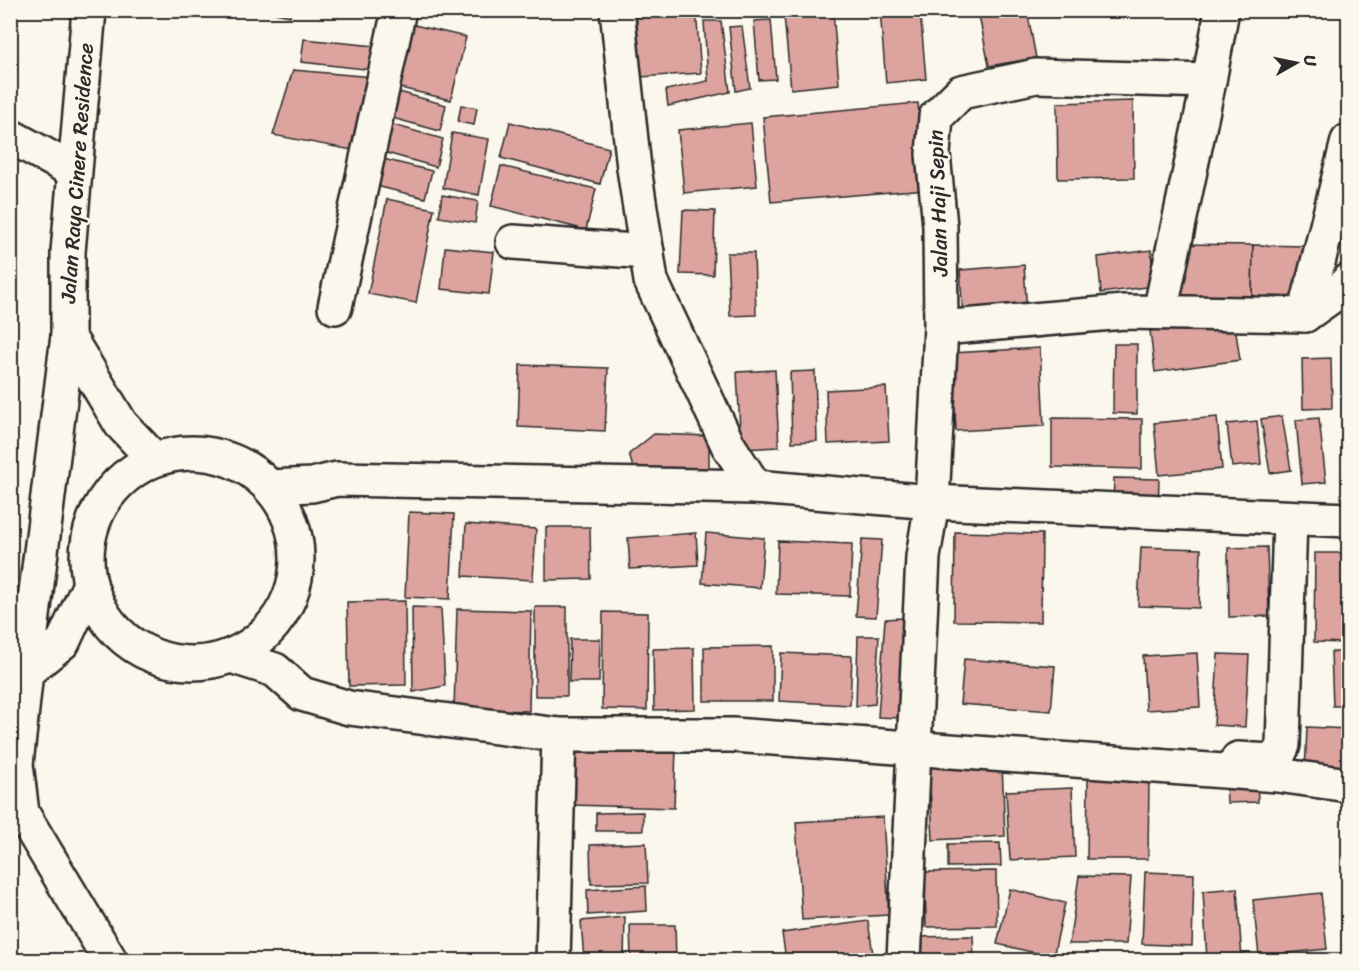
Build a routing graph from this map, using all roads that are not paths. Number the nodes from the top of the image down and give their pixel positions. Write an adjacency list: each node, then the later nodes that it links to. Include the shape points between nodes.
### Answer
1 (89, 10): 8 (street, Jalan Raya Cinere Residence)
2 (399, 10): 12 (street)
3 (617, 10): 10 (street)
4 (1222, 10): 5 (street)
5 (1209, 81): 13 (street); 15 (street, Jalan Haji Sepin, via 1036,76 961,92 936,117 933,154 940,226)
6 (10, 136): 8 (street)
7 (1348, 141): 14 (street)
8 (74, 171): 16 (street, Jalan Raya Cinere Residence, via 68,252)
9 (513, 242): 10 (street)
10 (647, 252): 18 (street, via 651,281 679,343 728,445)
11 (1348, 281): 14 (street)
12 (335, 307)
13 (1160, 312): 14 (street); 15 (street)
14 (1305, 315)
15 (941, 328): 20 (street, Jalan Haji Sepin)
16 (68, 336): 17 (street); 29 (street, Jalan Raya Cinere Residence)
17 (143, 465): 19 (street, via 178,453 204,453 251,470); 23 (street, via 112,489 95,518 87,559)
18 (755, 488): 19 (street, via 337,479); 20 (street)
19 (277, 497): 24 (street, via 294,531 298,556 289,598)
20 (932, 502): 21 (street); 31 (street, Jalan Haji Sepin, via 923,557)
21 (1290, 519): 22 (street); 31 (street, via 1283,745 1277,758 1253,760)
22 (1348, 520)
23 (90, 584): 25 (street, via 100,608); 26 (street)
24 (272, 627): 27 (street); 28 (street)
25 (123, 636): 26 (street); 27 (street, via 156,657 181,663 206,663)
26 (63, 642): 29 (street)
27 (231, 656): 28 (street)
28 (275, 670): 30 (street, via 302,694 349,708)
29 (26, 672): 33 (street, Jalan Raya Cinere Residence, via 16,764 22,813)
30 (559, 735): 31 (street, via 733,735); 34 (street)
31 (914, 742): 32 (street); 35 (street, Jalan Haji Sepin)
32 (1348, 785)
33 (110, 960)
34 (553, 960)
35 (904, 960)

